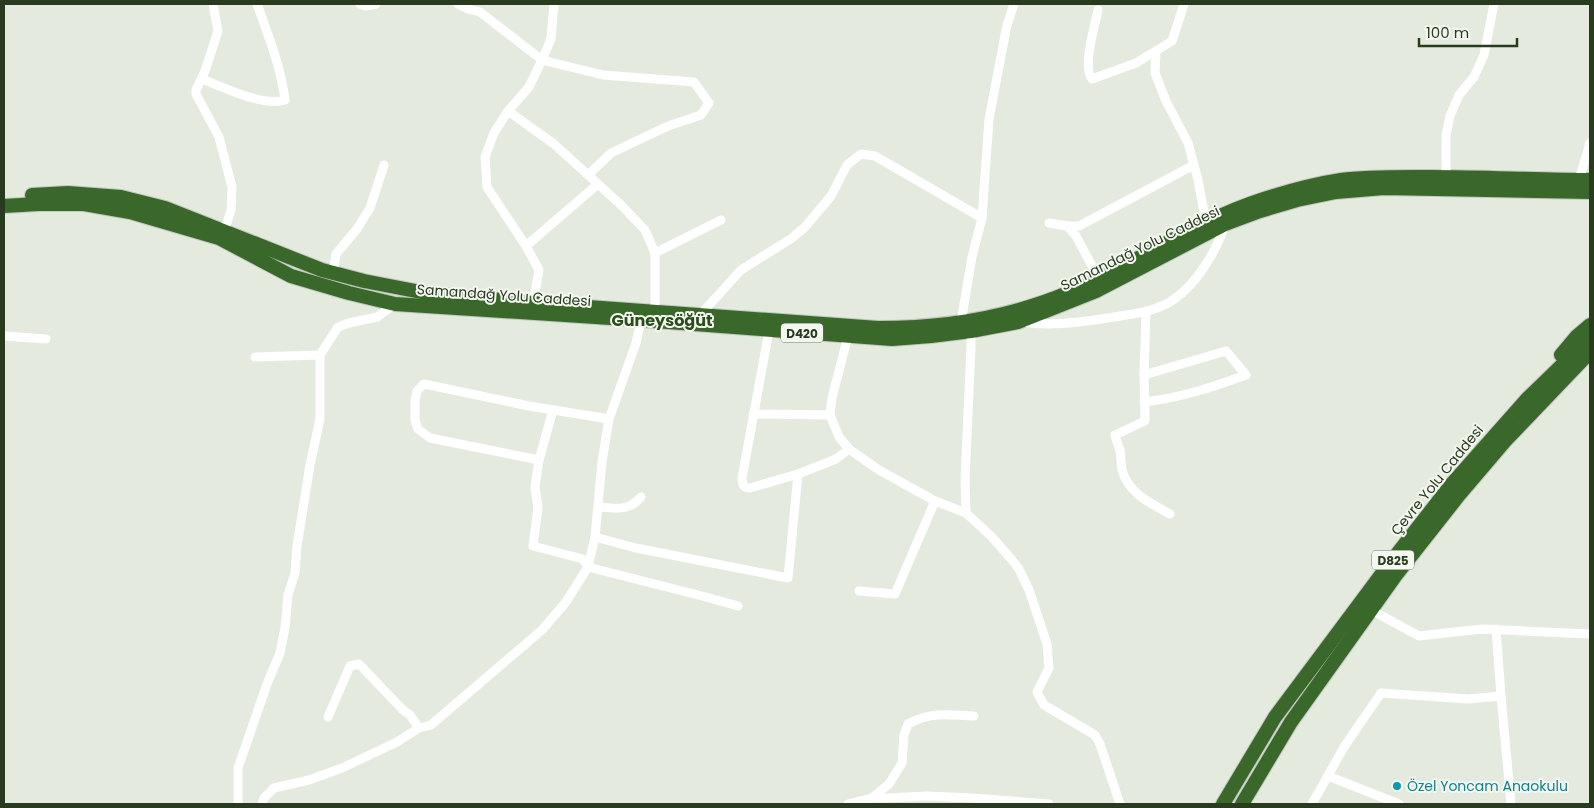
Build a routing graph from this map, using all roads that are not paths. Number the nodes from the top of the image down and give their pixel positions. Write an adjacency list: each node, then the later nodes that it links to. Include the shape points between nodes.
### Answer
1 (213, 4): 14 (street, via 218,31)
2 (256, 4): 14 (street, via 275,56 285,100 279,102 243,96)
3 (360, 4): 4 (street)
4 (376, 4)
5 (458, 4): 10 (street, via 468,9)
6 (554, 4): 13 (street, via 551,38)
7 (1014, 4): 26 (street, via 989,119)
8 (1184, 4): 12 (street, via 1172,41)
9 (1494, 4): 20 (street, via 1484,54 1450,116 1446,135)
10 (479, 8): 13 (street)
11 (1098, 10): 12 (street, via 1088,62 1092,79 1136,64)
12 (1156, 52): 18 (street, via 1155,73 1188,143)
13 (542, 60): 15 (street, via 529,87); 19 (street, via 603,75 694,82 709,103 701,115 668,126 611,153)
14 (202, 79): 32 (street, via 196,94 219,137 232,187 231,210)
15 (508, 111): 19 (street, via 554,144); 33 (street, via 485,157 486,187)
16 (1590, 143): 21 (street)
17 (384, 165): 35 (street, via 370,208 336,254)
18 (1194, 165): 28 (street); 31 (street, via 1078,226)
19 (588, 175): 22 (street)
20 (1446, 177): 21 (highway, Samandağ Yolu Caddesi / D420); 28 (highway, Samandağ Yolu Caddesi / D420, via 1352,179 1302,187)
21 (1585, 180)
22 (598, 184): 33 (street); 34 (street, via 645,230)
23 (1590, 192): 30 (highway, Samandağ Yolu Caddesi / D420, via 1384,188 1336,192 1278,205)
24 (4, 197): 32 (highway, Samandağ Yolu Caddesi / D420, via 68,193 121,197 165,208)
25 (4, 206): 38 (highway, Samandağ Yolu Caddesi / D420, via 84,204 130,212 219,238 291,276)
26 (982, 218): 41 (street, via 875,156 861,154 847,166 831,196 805,227 741,270); 45 (street, via 972,257)
27 (721, 220): 34 (street)
28 (1206, 222): 36 (highway, Samandağ Yolu Caddesi / D420)
29 (1049, 223): 31 (street)
30 (1225, 224): 40 (street, via 1220,240 1203,269 1184,292 1168,303); 43 (highway, Samandağ Yolu Caddesi / D420, via 1096,291)
31 (1067, 226): 36 (street, via 1076,236)
32 (224, 232): 35 (highway, Samandağ Yolu Caddesi / D420)
33 (526, 246): 37 (street, via 539,270)
34 (655, 253): 39 (street)
35 (332, 273): 37 (highway, Samandağ Yolu Caddesi / D420, via 426,293)
36 (1098, 279): 45 (highway, Samandağ Yolu Caddesi / D420, via 1038,304)
37 (533, 303): 39 (highway, Samandağ Yolu Caddesi / D420)
38 (395, 304): 42 (highway, Samandağ Yolu Caddesi / D420); 52 (street, via 377,317 338,327)
39 (655, 311): 41 (highway, Samandağ Yolu Caddesi / D420)
40 (1146, 311): 43 (street, via 1057,325); 55 (street)
41 (701, 314): 45 (highway, Samandağ Yolu Caddesi / D420, via 878,328)
42 (641, 320): 46 (highway, Samandağ Yolu Caddesi / D420); 61 (street)
43 (1018, 322): 45 (highway, Samandağ Yolu Caddesi / D420)
44 (1590, 325): 57 (highway, via 1540,379)
45 (966, 327): 48 (highway, Samandağ Yolu Caddesi / D420, via 931,336 892,339); 68 (street, via 971,347)
46 (769, 331): 48 (highway, Samandağ Yolu Caddesi / D420); 59 (street)
47 (4, 336): 50 (street)
48 (848, 336): 60 (street)
49 (1590, 338): 57 (highway, Çevre Yolu Caddesi / D825)
50 (46, 339)
51 (1590, 352): 57 (highway, Çevre Yolu Caddesi / D825)
52 (320, 355): 53 (street); 83 (street, via 320,418 284,634 238,768)
53 (255, 357)
54 (1590, 363): 57 (highway, via 1553,396)
55 (1144, 375): 56 (street); 56 (street, via 1226,351 1246,375 1206,390)
56 (1144, 402): 69 (street, via 1145,421 1114,435 1122,469 1133,491 1144,501)
57 (1533, 402): 74 (highway, Çevre Yolu Caddesi / D825); 88 (highway, Çevre Yolu Caddesi / D825, via 1451,485 1363,599 1275,717)
58 (553, 410): 61 (street); 63 (street); 63 (street, via 424,384 417,391 415,420 418,429 430,438)
59 (753, 414): 60 (street); 64 (street, via 742,484 750,488)
60 (830, 415): 62 (street, via 839,437)
61 (609, 419): 67 (street)
62 (849, 449): 64 (street, via 836,460); 66 (street)
63 (539, 460): 71 (street, via 533,546 582,559)
64 (798, 474): 70 (street, via 788,578)
65 (641, 497): 67 (street, via 624,509)
66 (935, 501): 68 (street); 72 (street, via 895,594)
67 (599, 507): 70 (street)
68 (966, 513): 87 (street, via 1012,560 1030,590 1047,644 1049,668 1037,692 1044,704 1095,735)
69 (1170, 514)
70 (595, 537): 71 (street)
71 (588, 567): 73 (street); 80 (street, via 566,602 542,630 431,725)
72 (859, 591)
73 (738, 606)
74 (1371, 610): 75 (street, via 1419,636); 89 (highway, Çevre Yolu Caddesi / D825, via 1291,722)
75 (1496, 629): 76 (street); 77 (street)
76 (1590, 634)
77 (1501, 696): 81 (street, via 1468,699 1381,693); 92 (street)
78 (328, 716): 80 (street, via 350,666 358,664)
79 (974, 716): 82 (street, via 933,714 908,724 902,763 889,784)
80 (419, 728): 84 (street, via 342,768 274,788)
81 (1328, 776): 90 (street); 91 (street)
82 (872, 798): 85 (street); 86 (street, via 963,797)
83 (238, 804)
84 (262, 804)
85 (848, 804)
86 (1049, 804)
87 (1120, 804)
88 (1223, 804)
89 (1242, 804)
90 (1312, 804)
91 (1399, 804)
92 (1511, 804)

